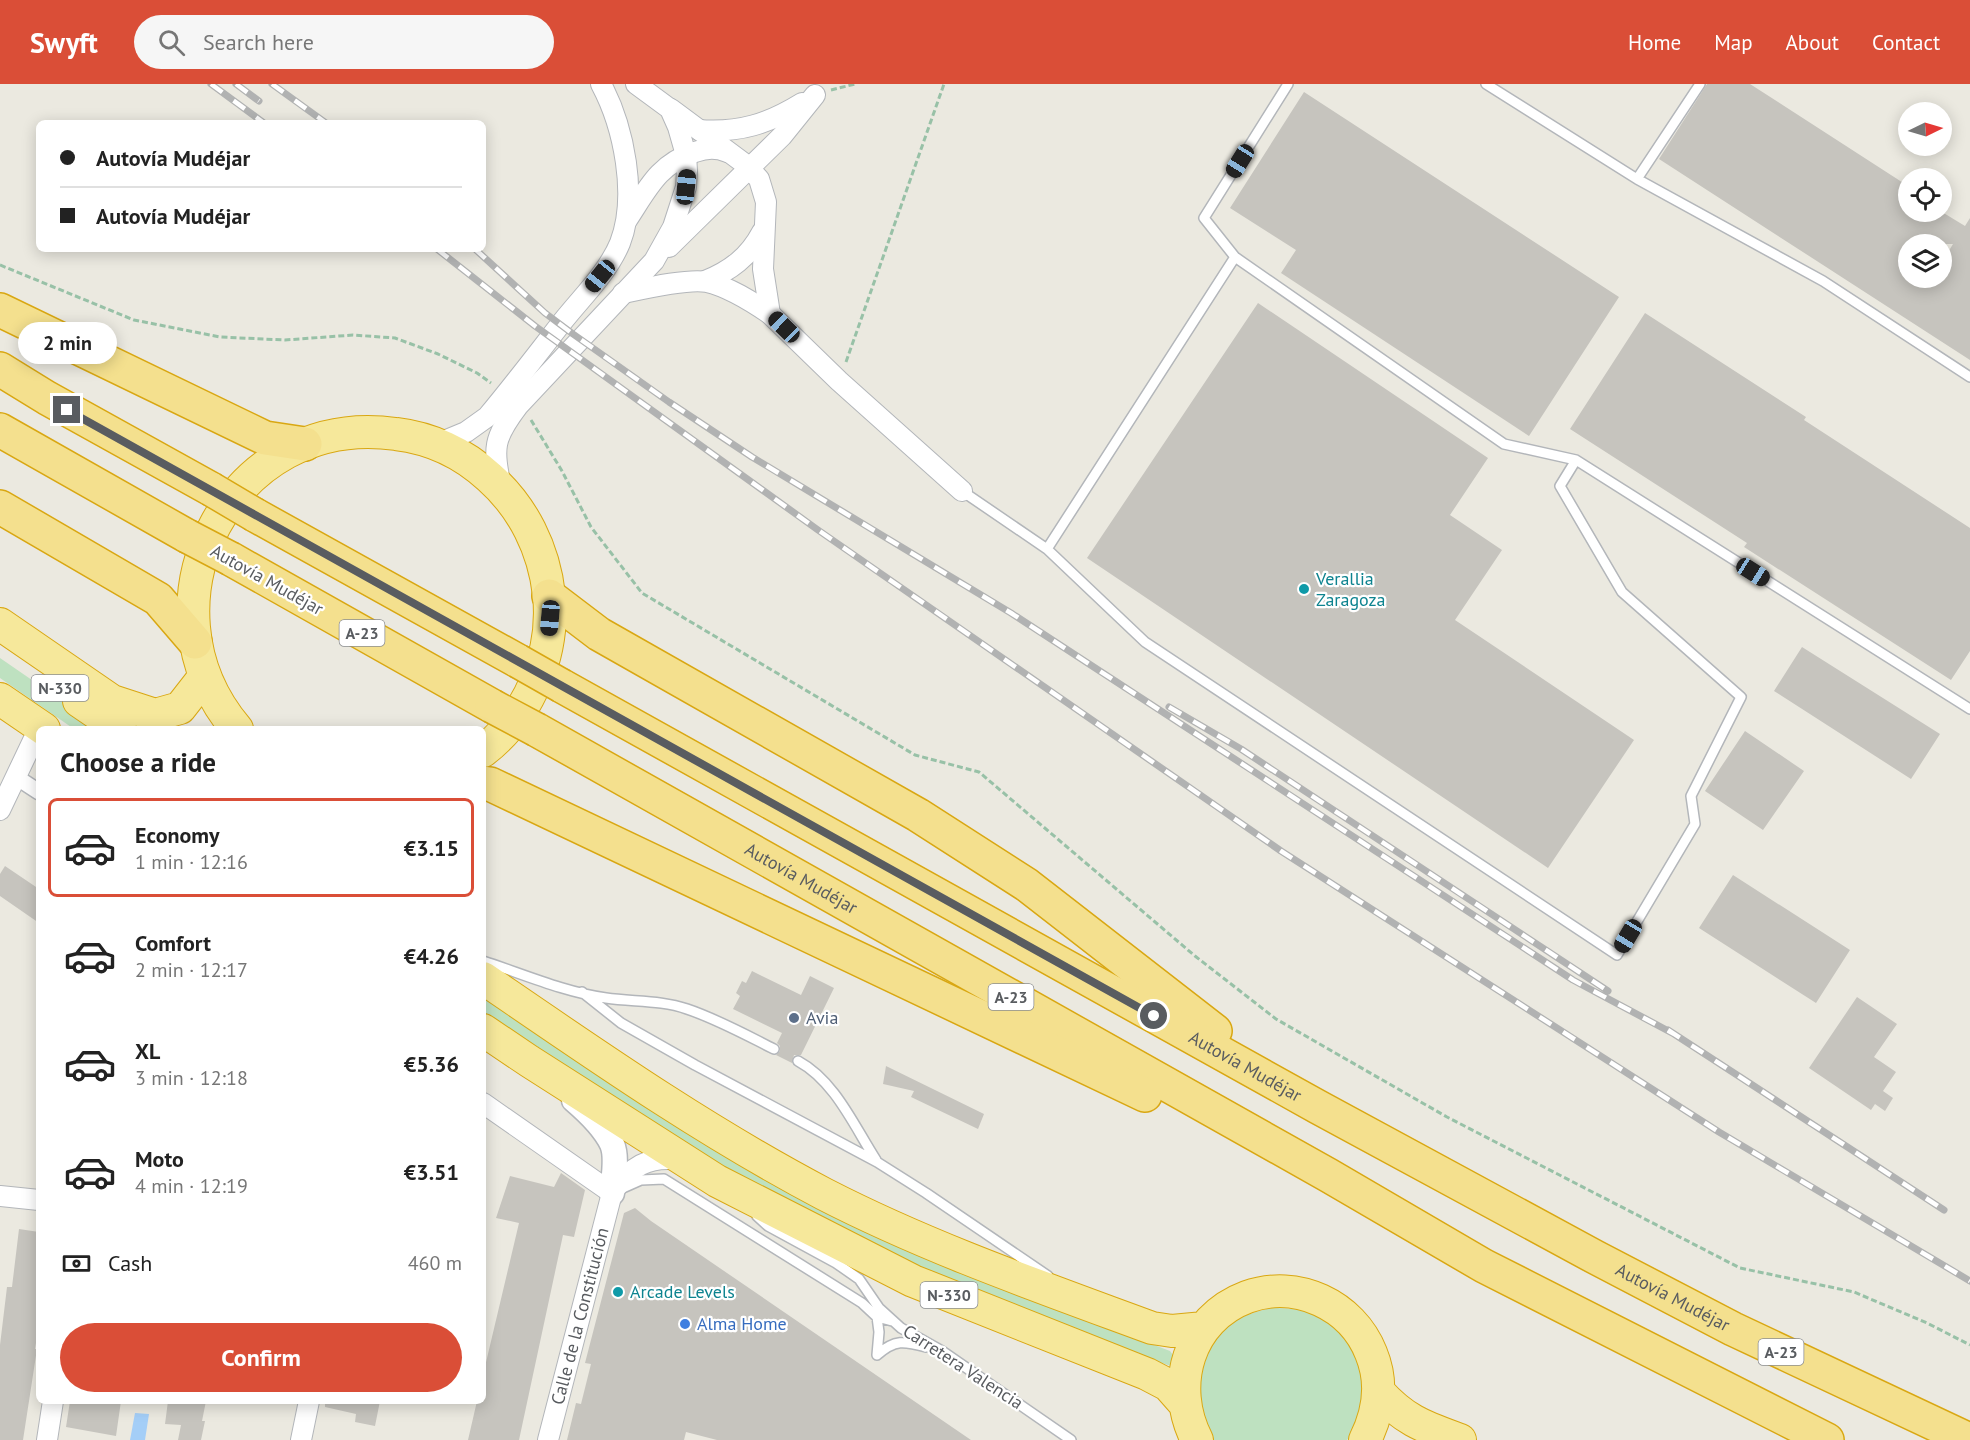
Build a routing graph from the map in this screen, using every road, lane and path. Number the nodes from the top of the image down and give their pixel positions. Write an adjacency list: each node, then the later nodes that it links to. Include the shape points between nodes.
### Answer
1 (601, 84): 15 (street, via 612,105 628,168)
2 (636, 84): 9 (street)
3 (855, 84): 8 (path)
4 (944, 84): 26 (path)
5 (1288, 84): 17 (lane, via 1204,218)
6 (1486, 84): 14 (lane)
7 (1700, 84): 14 (lane)
8 (815, 95): 10 (street, via 780,116 742,129); 13 (street, via 782,136)
9 (670, 109): 10 (street); 12 (street)
10 (699, 130): 11 (street)
11 (732, 154): 12 (street, via 715,148); 13 (street)
12 (686, 155): 15 (street, via 659,172); 18 (street, via 681,205 674,227)
13 (749, 168): 16 (street, via 764,193); 18 (street)
14 (1637, 179): 25 (lane, via 1823,281)
15 (626, 221): 27 (street, via 619,244 600,276)
16 (765, 227): 20 (street, via 737,264); 23 (street, via 763,269)
17 (1235, 257): 31 (lane, via 1504,444); 35 (lane)
18 (654, 261): 21 (street)
19 (0, 265): 27 (path, via 134,320 220,337 395,338 477,373)
20 (705, 281): 21 (street); 23 (street)
21 (623, 293): 27 (street)
22 (0, 310): 29 (highway, via 265,438)
23 (770, 314): 26 (street)
24 (0, 369): 62 (highway, Autovía Mudéjar / A-23, bridge)
25 (1970, 376)
26 (839, 381): 33 (street)
27 (512, 400): 30 (street, via 475,427); 32 (street, via 495,446); 74 (path, via 535,424 591,527 642,593 915,755 979,772 1195,956 1276,1019 1447,1118 1740,1268 1854,1292)
28 (0, 430): 69 (highway, Autovía Mudéjar / A-23, bridge)
29 (305, 444): 30 (highway, via 371,432 405,435); 38 (highway, via 254,476 215,524 195,581)
30 (437, 444): 32 (highway, via 460,455)
31 (1576, 460): 35 (lane, via 1560,486 1622,592 1741,697 1691,796 1695,824 1617,955 1145,642); 42 (lane)
32 (501, 487): 36 (highway, via 534,538)
33 (962, 490): 35 (lane)
34 (0, 507): 38 (highway, via 158,599)
35 (1047, 549)
36 (549, 596): 47 (highway, via 548,639 537,679 516,716); 62 (highway, via 599,634 918,815 1027,885 1225,1039 1288,1079)
37 (0, 624): 40 (highway, via 112,701 155,715 180,708)
38 (195, 642): 40 (highway)
39 (0, 646): 44 (highway, N-330)
40 (205, 676): 45 (highway)
41 (0, 699): 43 (highway, N-330)
42 (1970, 709)
43 (39, 726)
44 (116, 726)
45 (235, 726)
46 (36, 739): 48 (street)
47 (486, 748)
48 (16, 777): 50 (street); 51 (street)
49 (486, 783): 69 (highway, via 1230,1136 1324,1188)
50 (36, 790)
51 (0, 810)
52 (486, 962): 55 (lane)
53 (486, 963): 56 (highway, via 516,984)
54 (486, 980): 56 (highway, N-330)
55 (582, 992): 58 (lane, via 686,1008); 64 (lane, via 621,1023)
56 (537, 1014): 70 (highway, N-330, via 707,1128 826,1195 938,1248)
57 (486, 1032): 59 (highway, N-330)
58 (774, 1049)
59 (529, 1061): 63 (highway, N-330); 66 (street, Calle de la Constitución, via 587,1112 612,1146)
60 (798, 1062): 64 (lane, via 812,1069 829,1087)
61 (486, 1105): 66 (street)
62 (1318, 1107): 88 (highway, Autovía Mudéjar / A-23, via 1723,1324)
63 (687, 1161): 65 (highway, N-330); 66 (street, Calle de la Constitución, via 669,1158 638,1165 624,1175)
64 (877, 1162): 70 (lane)
65 (717, 1181): 72 (lane, Carretera Valencia, via 768,1226 859,1279); 77 (highway, N-330, via 913,1281 1147,1374 1168,1385)
66 (612, 1193): 71 (lane, via 641,1180 664,1179 862,1303); 82 (street, Calle de la Constitución)
67 (0, 1196): 68 (street)
68 (36, 1200)
69 (1484, 1266): 87 (highway, Autovía Mudéjar / A-23)
70 (1093, 1306): 73 (highway, N-330, via 1152,1328)
71 (877, 1317): 72 (lane); 75 (lane, via 877,1355 904,1341)
72 (894, 1322): 75 (lane, Carretera Valencia)
73 (1204, 1328): 76 (highway, N-330, via 1223,1309 1274,1291 1301,1293 1327,1302 1349,1318 1366,1339 1376,1365); 77 (highway, N-330, via 1191,1351 1184,1376)
74 (1970, 1345)
75 (942, 1351): 83 (lane, Carretera Valencia)
76 (1379, 1392): 85 (highway, N-330, via 1376,1416); 86 (highway, via 1404,1416)
77 (1183, 1402): 84 (highway, N-330)
78 (53, 1404): 80 (street)
79 (308, 1404): 81 (street)
80 (47, 1440)
81 (301, 1440)
82 (548, 1440)
83 (1071, 1440)
84 (1197, 1440)
85 (1365, 1440)
86 (1460, 1440)
87 (1827, 1440)
88 (1969, 1440)

